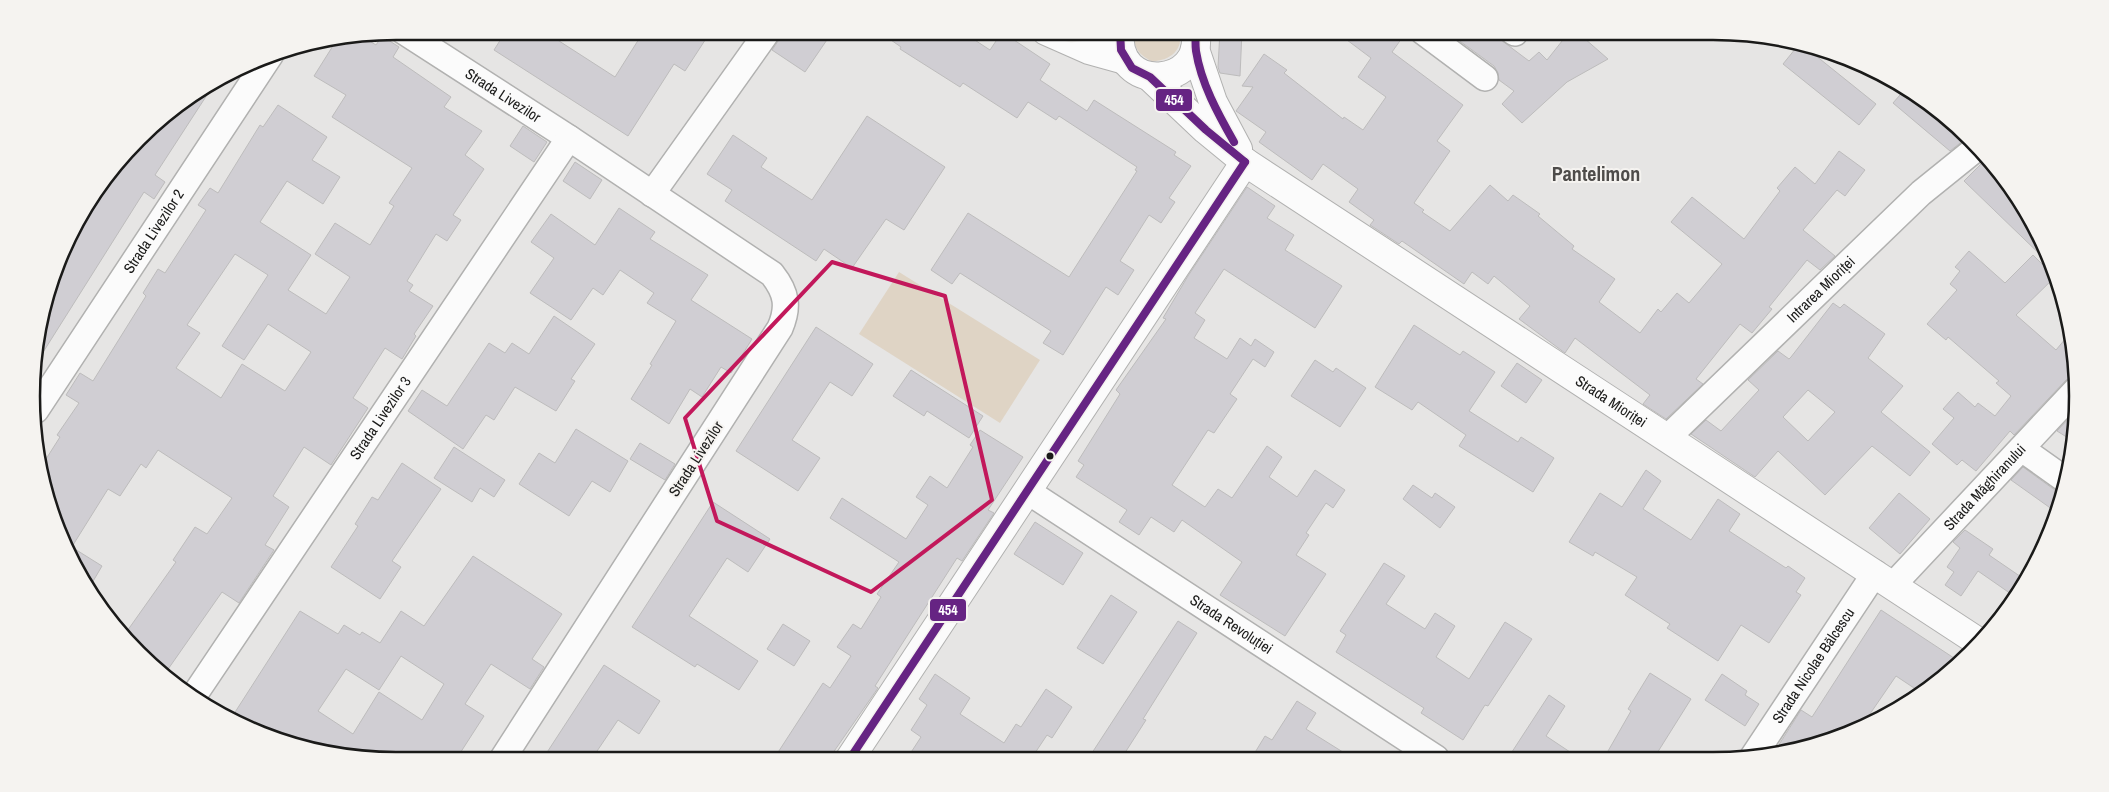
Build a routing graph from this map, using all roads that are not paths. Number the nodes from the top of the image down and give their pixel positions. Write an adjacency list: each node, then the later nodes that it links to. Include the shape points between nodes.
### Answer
1 (417, 40): 12 (street, Strada Livezilor)
2 (762, 40): 15 (street)
3 (1066, 40): 8 (street)
4 (1120, 40): 8 (street)
5 (1195, 40): 10 (street, via 1191,59 1173,74)
6 (1197, 40): 14 (street, Strada Mioriței, via 1213,102)
7 (1434, 40): 11 (street)
8 (1125, 60): 10 (street, Strada Mioriței, via 1140,74)
9 (264, 65): 17 (street, Strada Livezilor 2)
10 (1150, 77): 14 (street, Strada Mioriței, via 1206,130)
11 (1485, 78)
12 (569, 138): 15 (street, Strada Livezilor); 24 (street, Strada Livezilor 3)
13 (1972, 152): 18 (street, Intrarea Mioriței, via 1921,193)
14 (1246, 162): 18 (street, Strada Mioriței); 21 (street)
15 (652, 194): 26 (street, Strada Livezilor, via 772,274 786,298 786,314)
16 (2069, 398): 19 (street, Strada Măghiranului)
17 (40, 403)
18 (1667, 438): 22 (street, Strada Mioriței)
19 (2022, 449): 20 (street); 22 (street, Strada Măghiranului)
20 (2060, 476)
21 (1027, 491): 27 (street); 28 (street, Strada Revoluției)
22 (1884, 579): 23 (street, Strada Mioriței); 25 (street, Strada Nicolae Bălcescu)
23 (1974, 639)
24 (197, 691)
25 (1759, 749)
26 (506, 752)
27 (854, 752)
28 (1427, 752)

